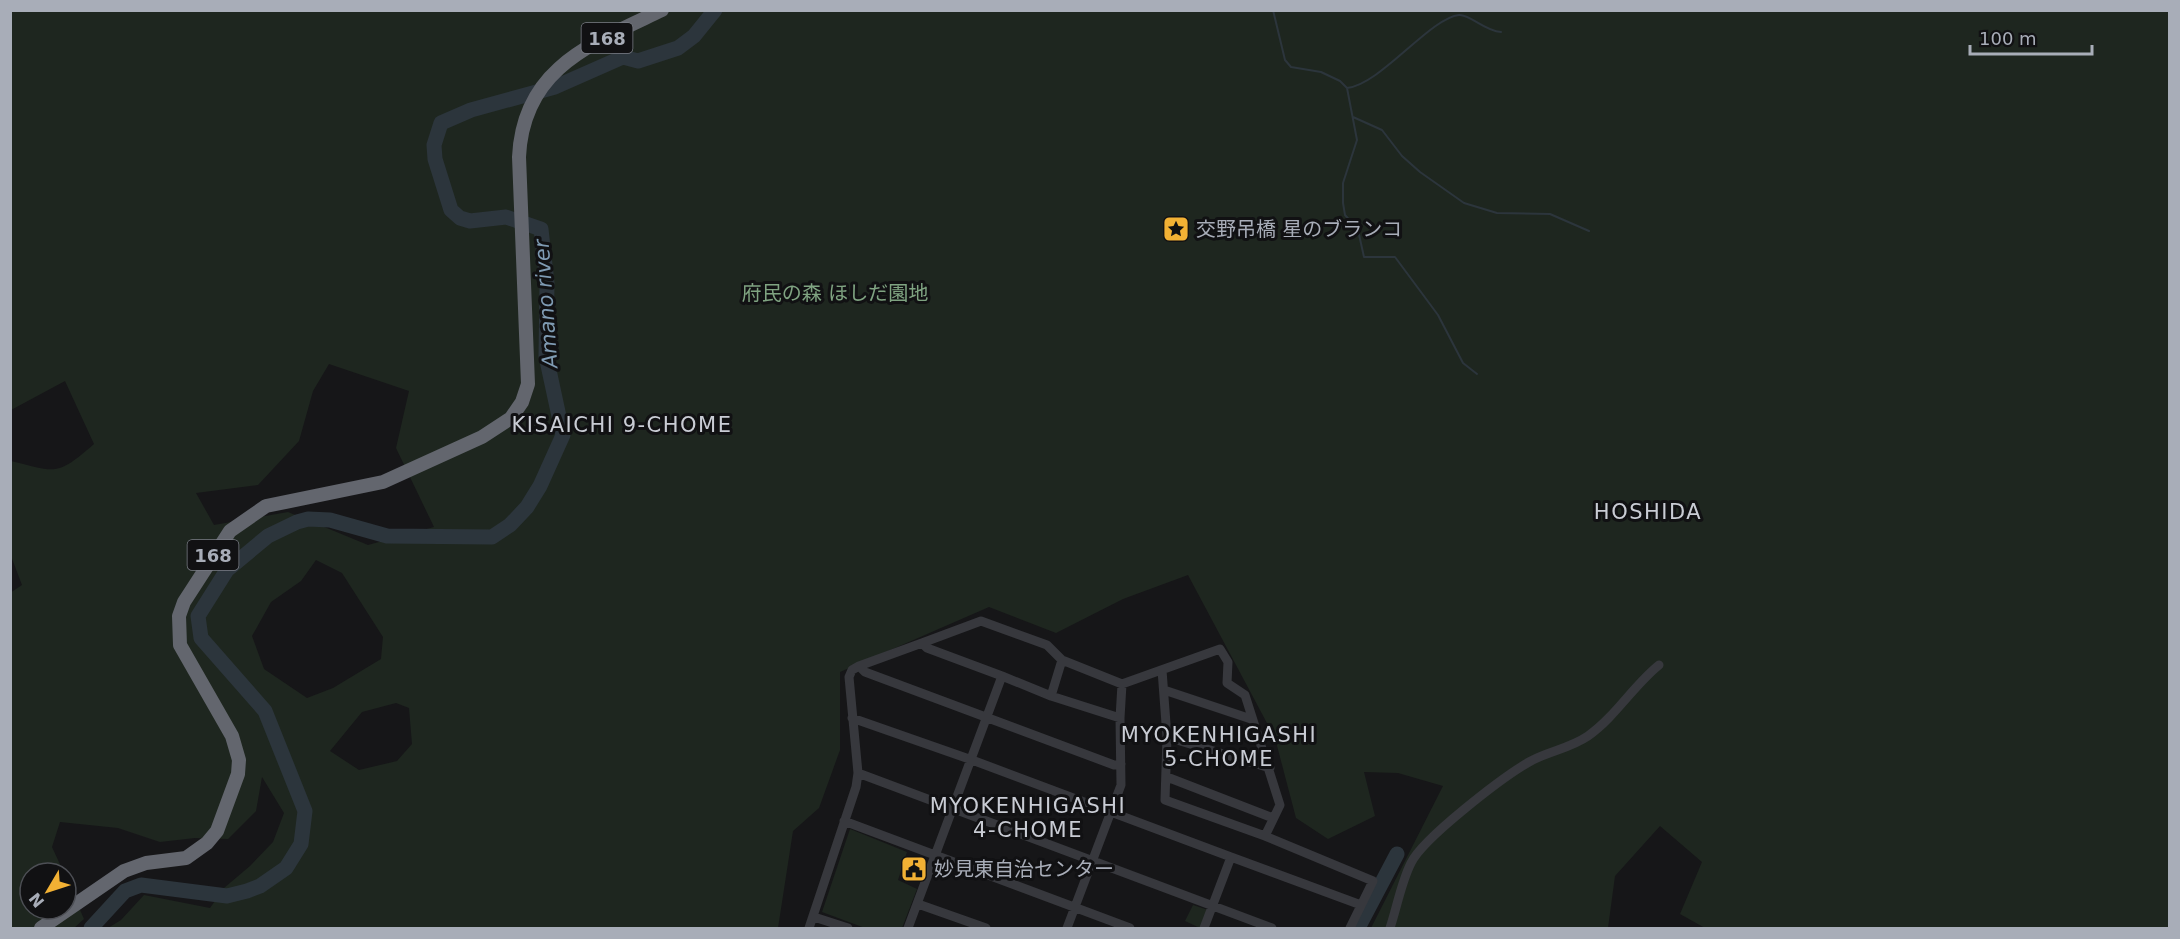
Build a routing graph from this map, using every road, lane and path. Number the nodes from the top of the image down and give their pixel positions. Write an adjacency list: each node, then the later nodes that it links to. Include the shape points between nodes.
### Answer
1 (662, 10): 35 (highway, 168, via 590,46 555,70 526,113 519,147 528,384 516,412 501,427 401,475 266,506 230,531 179,616 180,645 232,736 239,760 238,774 217,831 186,858 146,863 124,871)
2 (922, 643): 3 (street, via 981,621 1047,645); 5 (street); 7 (street)
3 (1062, 660): 8 (street); 10 (street)
4 (1659, 665): 45 (street, via 1589,735 1506,776 1424,845 1412,861)
5 (859, 666): 11 (street, via 865,672); 12 (street, via 849,677)
6 (1162, 670): 8 (street); 9 (street); 14 (street, via 1220,649 1228,662 1227,683 1245,695)
7 (1002, 676): 10 (street); 11 (street)
8 (1122, 684): 13 (street)
9 (1164, 690): 14 (street); 15 (street)
10 (1051, 696): 13 (street)
11 (987, 717): 16 (street); 17 (street)
12 (852, 718): 16 (street); 19 (street)
13 (1120, 718): 17 (street)
14 (1251, 719): 18 (street)
15 (1167, 737): 18 (street); 20 (street)
16 (972, 760): 21 (street); 22 (street)
17 (1120, 764): 22 (street, via 1121,785)
18 (1270, 768): 23 (street, via 1280,805)
19 (858, 773): 21 (street); 24 (street)
20 (1167, 777): 23 (street); 25 (street, via 1165,800)
21 (954, 808): 26 (street); 28 (street)
22 (1112, 813): 27 (street); 28 (street)
23 (1273, 819): 25 (street)
24 (844, 821): 26 (street); 33 (street)
25 (1265, 836): 31 (street, via 1373,881)
26 (936, 856): 29 (street); 32 (street)
27 (1231, 857): 30 (street); 31 (street)
28 (1093, 862): 30 (street); 32 (street)
29 (918, 904): 38 (street); 39 (street)
30 (1214, 905): 34 (street); 42 (street)
31 (1361, 905): 44 (street)
32 (1075, 907): 40 (street); 41 (street)
33 (814, 917): 36 (street); 37 (street)
34 (1252, 925): 43 (street)
35 (41, 928)
36 (809, 928)
37 (848, 928)
38 (908, 928)
39 (986, 928)
40 (1067, 928)
41 (1130, 928)
42 (1204, 928)
43 (1272, 928)
44 (1350, 928)
45 (1390, 928)

